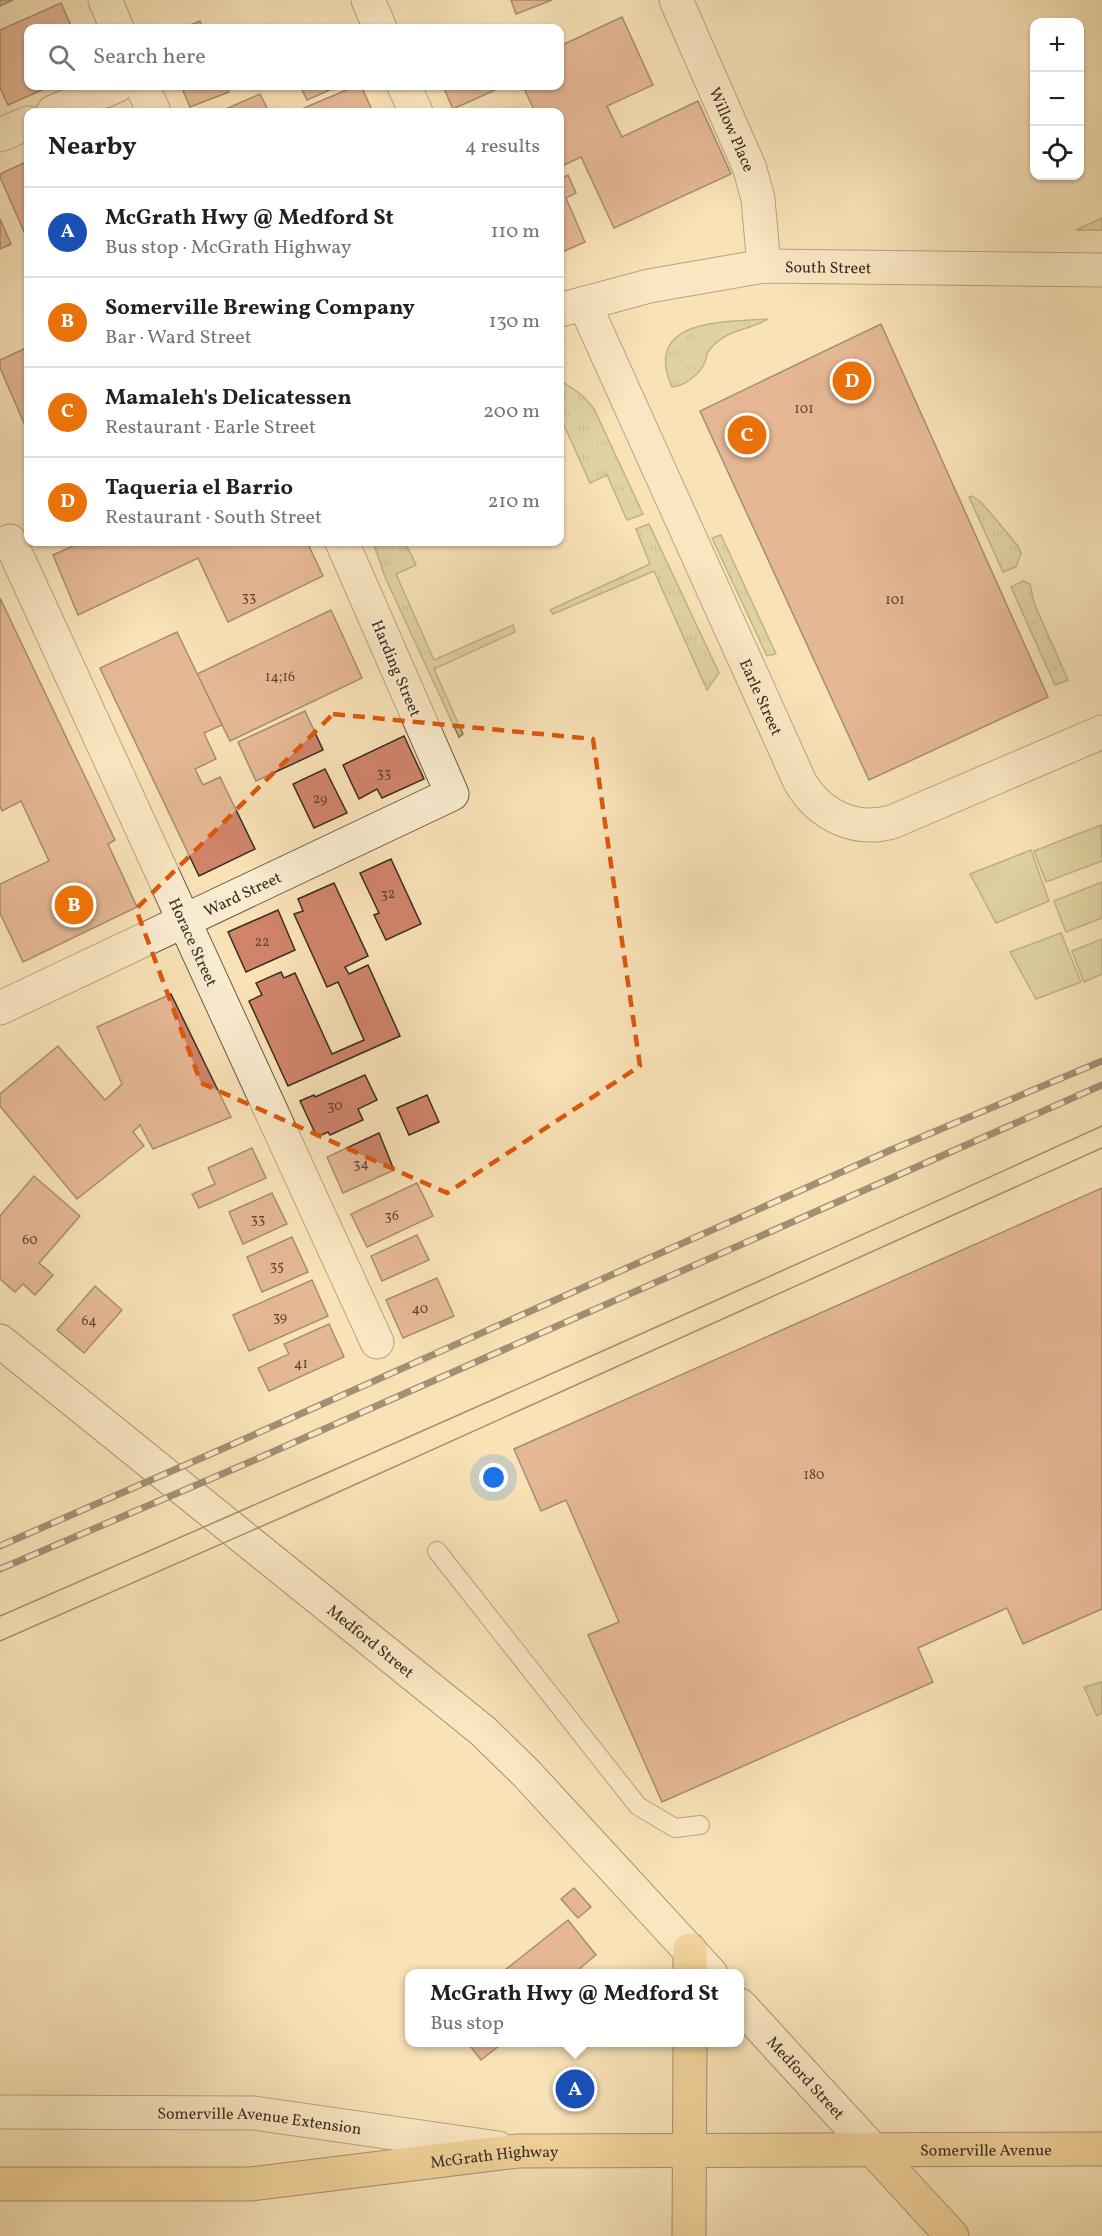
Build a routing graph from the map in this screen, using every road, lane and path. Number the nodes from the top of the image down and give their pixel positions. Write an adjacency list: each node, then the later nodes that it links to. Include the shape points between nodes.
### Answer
1 (105, 0): 4 (street)
2 (368, 0): 5 (street)
3 (676, 0): 14 (street, Willow Place, via 750,169 758,199)
4 (115, 24)
5 (378, 24)
6 (106, 90): 9 (street)
7 (144, 90): 10 (street)
8 (406, 90): 11 (street)
9 (63, 108)
10 (152, 108)
11 (414, 108)
12 (24, 125): 13 (street)
13 (0, 135)
14 (764, 266): 15 (street, South Street); 16 (street, South Street, via 649,286)
15 (1102, 270)
16 (572, 307): 19 (street, Earle Street, via 800,782 819,807 854,824 892,822)
17 (13, 540): 21 (street, Horace Street)
18 (344, 546): 20 (street, Harding Street)
19 (1102, 732)
20 (452, 794): 21 (street, Ward Street)
21 (184, 921): 22 (street, Ward Street); 24 (street, Horace Street)
22 (0, 1008)
23 (0, 1341): 27 (street, Medford Street, via 483,1731 527,1774)
24 (377, 1342)
25 (437, 1551): 26 (lane, via 638,1806 675,1828)
26 (700, 1825)
27 (697, 1966)
28 (744, 2009): 31 (street, Medford Street)
29 (690, 2047): 33 (main road)
30 (0, 2112): 34 (street, Somerville Avenue Extension, via 254,2113)
31 (872, 2149): 32 (main road, Somerville Avenue); 33 (main road, McGrath Highway); 37 (main road)
32 (1102, 2149)
33 (690, 2150): 34 (main road, McGrath Highway); 36 (main road)
34 (518, 2151): 35 (main road, McGrath Highway, via 251,2184)
35 (0, 2184)
36 (689, 2236)
37 (952, 2236)

